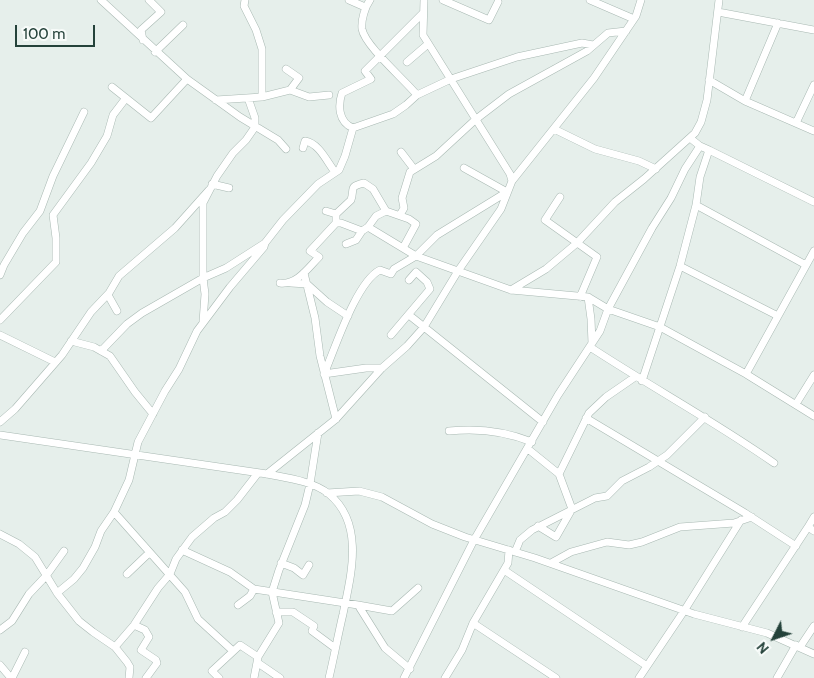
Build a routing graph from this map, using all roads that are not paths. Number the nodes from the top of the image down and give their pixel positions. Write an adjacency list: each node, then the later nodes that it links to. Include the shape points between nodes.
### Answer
1 (100, 0): 20 (street)
2 (149, 0): 20 (street, via 161,12 141,30)
3 (246, 0): 35 (street, via 244,6 262,49)
4 (349, 0): 12 (street)
5 (370, 0): 12 (street)
6 (424, 0): 14 (street)
7 (443, 0): 11 (street, via 489,20)
8 (590, 0): 15 (street)
9 (641, 0): 15 (street)
10 (719, 0): 13 (street)
11 (498, 2)
12 (365, 7): 24 (street, via 362,29)
13 (718, 12): 16 (street); 29 (street)
14 (423, 13): 21 (street, via 423,35); 24 (street)
15 (634, 19): 19 (street)
16 (778, 22): 18 (street); 39 (street)
17 (183, 25): 23 (street)
18 (814, 30)
19 (626, 32): 22 (street, via 608,33); 45 (street)
20 (143, 40): 23 (street)
21 (428, 44): 25 (street); 28 (street)
22 (593, 45): 28 (street, via 582,43 517,56); 41 (street, via 509,94)
23 (156, 52): 27 (street)
24 (380, 55): 34 (street); 44 (street, via 365,71 370,78 342,93 338,103 342,118)
25 (407, 62)
26 (286, 69): 32 (street, via 299,78)
27 (186, 79): 36 (street, via 151,118); 38 (street)
28 (451, 79): 34 (street); 41 (street)
29 (709, 80): 39 (street); 47 (street, via 701,122)
30 (814, 85): 42 (street)
31 (112, 87): 36 (street)
32 (290, 90): 33 (street, via 309,97); 35 (street)
33 (329, 95)
34 (417, 95): 44 (street, via 393,114)
35 (262, 97): 37 (street)
36 (126, 98): 95 (street, via 113,115 107,136 91,163 53,215 56,262)
37 (248, 98): 38 (street); 43 (street)
38 (216, 100): 43 (street)
39 (745, 100): 42 (street)
40 (84, 112): 80 (street, via 40,211)
41 (475, 120): 54 (street, via 436,156); 57 (street)
42 (796, 123): 46 (street)
43 (255, 127): 50 (street, via 278,140); 58 (street)
44 (352, 128): 56 (street, via 342,164)
45 (554, 129): 55 (street, via 595,149); 57 (street)
46 (814, 131)
47 (690, 138): 48 (street); 55 (street)
48 (700, 146): 51 (street); 90 (street)
49 (303, 148): 56 (street, via 305,141 310,142)
50 (286, 149)
51 (709, 150): 62 (street); 63 (street, via 700,177)
52 (401, 152): 54 (street)
53 (464, 168): 60 (street)
54 (414, 169): 67 (street, via 406,184 402,198 404,208)
55 (656, 169): 71 (street, via 615,202)
56 (335, 172): 70 (street, via 318,184)
57 (512, 181): 60 (street)
58 (211, 187): 59 (street); 81 (street, via 204,203); 87 (street, via 182,221 119,276)
59 (229, 188)
60 (507, 192): 75 (street, via 437,235); 78 (street, via 501,208)
61 (560, 197): 71 (street, via 545,220)
62 (814, 202)
63 (696, 205): 76 (street); 77 (street)
64 (326, 211): 66 (street)
65 (386, 211): 66 (street, via 373,190 364,183 353,186 351,200); 67 (street); 69 (street, via 376,216)
66 (336, 214): 68 (street)
67 (400, 215): 73 (street, via 416,224)
68 (336, 223): 69 (street); 79 (street, via 310,251 319,257)
69 (365, 229): 72 (street, via 356,240); 73 (street)
70 (265, 243): 81 (street, via 226,268); 96 (street)
71 (577, 243): 86 (street, via 546,269); 88 (street, via 597,257)
72 (346, 244)
73 (403, 248): 75 (street)
74 (814, 251): 76 (street)
75 (416, 256): 78 (street); 93 (street, via 390,274 380,270 373,274)
76 (806, 265): 94 (street)
77 (680, 266): 94 (street); 98 (street)
78 (458, 272): 86 (street); 97 (street)
79 (304, 273): 84 (street); 85 (street)
80 (0, 275)
81 (203, 278): 96 (street); 103 (street, via 142,313)
82 (409, 280): 92 (street, via 416,272 430,289)
83 (280, 283): 84 (street)
84 (290, 283): 85 (street)
85 (307, 284): 93 (street); 106 (street)
86 (511, 290): 88 (street)
87 (108, 295): 91 (street); 101 (street, via 91,312)
88 (580, 297): 89 (street)
89 (588, 297): 90 (street); 102 (street)
90 (608, 309): 98 (street); 102 (street)
91 (116, 310)
92 (409, 315): 97 (street); 100 (street)
93 (348, 316): 106 (street)
94 (778, 316): 107 (street)
95 (0, 320)
96 (203, 322): 111 (street)
97 (425, 326): 105 (street); 117 (street)
98 (660, 327): 107 (street); 109 (street)
99 (0, 335): 104 (street)
100 (390, 335)
101 (72, 341): 103 (street); 104 (street)
102 (591, 345): 109 (street); 117 (street)
103 (101, 350): 111 (street, via 110,356)
104 (55, 362): 116 (street)
105 (382, 368): 106 (street); 115 (street)
106 (324, 374): 115 (street)
107 (746, 374): 110 (street)
108 (814, 375): 110 (street)
109 (638, 379): 113 (street); 114 (street, via 606,397)
110 (796, 404): 112 (street)
111 (153, 414): 123 (street)
112 (814, 416)
113 (705, 417): 124 (street); 125 (street)
114 (586, 418): 124 (street); 128 (street)
115 (336, 419): 119 (street)
116 (0, 422)
117 (543, 422): 121 (street)
118 (449, 431): 121 (street, via 496,431)
119 (318, 433): 127 (street); 129 (street)
120 (0, 435): 123 (street)
121 (532, 442): 122 (street)
122 (528, 449): 128 (street); 139 (street)
123 (135, 454): 126 (street); 132 (street, via 129,480)
124 (658, 461): 131 (street, via 622,481 607,496); 133 (street)
125 (774, 463)
126 (258, 473): 127 (street); 141 (street, via 237,500 192,537)
127 (267, 474): 129 (street)
128 (559, 474): 131 (street)
129 (310, 484): 130 (street); 145 (street)
130 (327, 493): 139 (street, via 359,491 382,497 432,524); 156 (street, via 342,511 351,530 351,577)
131 (572, 509): 136 (street); 136 (street, via 556,537)
132 (114, 512): 144 (street); 154 (street, via 106,521 83,568)
133 (749, 515): 135 (street); 140 (street)
134 (814, 517): 137 (street)
135 (740, 521): 146 (street, via 680,527 629,545 607,542 571,552); 159 (street)
136 (538, 526): 143 (street)
137 (811, 529): 140 (street)
138 (0, 534): 151 (street, via 35,557)
139 (474, 540): 143 (street); 175 (street)
140 (796, 546): 164 (street)
141 (182, 550): 150 (street); 153 (street, via 230,572)
142 (64, 551): 151 (street)
143 (512, 551): 146 (street); 148 (street)
144 (149, 552): 149 (street); 150 (street)
145 (281, 564): 147 (street, via 303,575); 155 (street)
146 (551, 564): 159 (street)
147 (309, 565)
148 (504, 570): 161 (street); 174 (street)
149 (127, 574)
150 (170, 574): 162 (street); 170 (street, via 185,592 198,619)
151 (46, 576): 154 (street); 165 (street, via 29,594 12,621)
152 (418, 588): 158 (street, via 392,611)
153 (254, 589): 155 (street); 157 (street)
154 (57, 592): 167 (street, via 80,621)
155 (272, 592): 156 (street); 160 (street)
156 (345, 602): 158 (street); 168 (street)
157 (238, 605)
158 (358, 605): 175 (street, via 385,648)
159 (684, 611): 164 (street); 174 (street)
160 (276, 612): 168 (street, via 293,612 314,626 312,631); 172 (street, via 279,623)
161 (473, 623): 176 (street); 185 (street)
162 (134, 625): 167 (street); 179 (street, via 149,636 142,650 157,663)
163 (814, 626): 166 (street)
164 (742, 627): 166 (street)
165 (0, 630)
166 (798, 646): 171 (street); 187 (street)
167 (115, 647): 178 (street, via 130,667)
168 (336, 648): 183 (street)
169 (25, 652): 177 (street)
170 (233, 652): 172 (street, via 242,646); 180 (street, via 212,671)
171 (814, 654)
172 (258, 660): 181 (street); 182 (street)
173 (0, 665): 177 (street)
174 (647, 666): 186 (street)
175 (410, 669): 184 (street)
176 (447, 677)
177 (12, 678)
178 (128, 678)
179 (146, 678)
180 (219, 678)
181 (254, 678)
182 (280, 678)
183 (329, 678)
184 (404, 678)
185 (556, 678)
186 (640, 678)
187 (777, 678)

